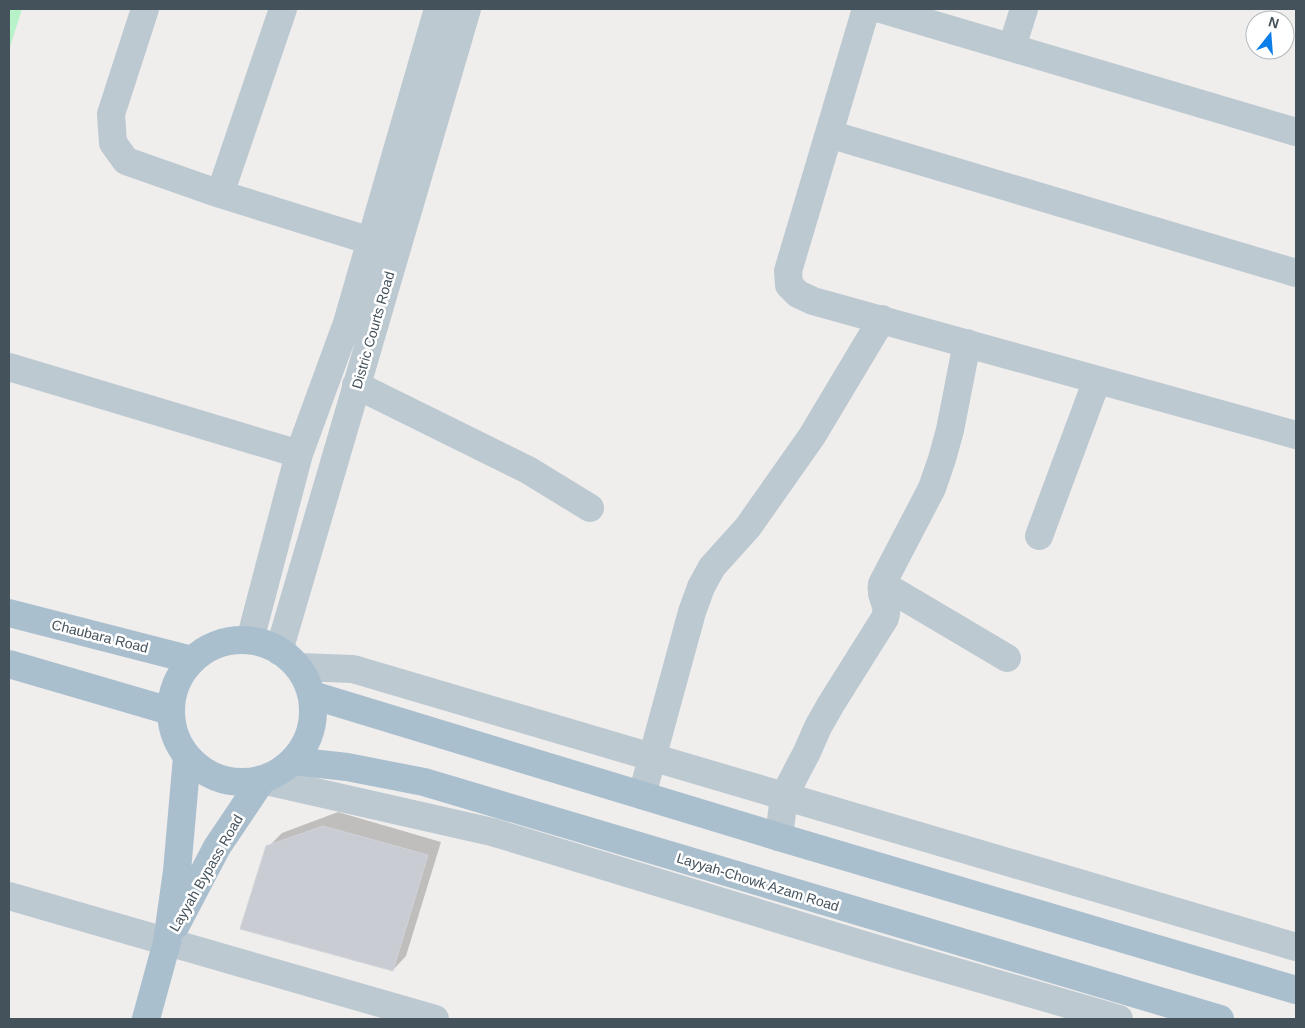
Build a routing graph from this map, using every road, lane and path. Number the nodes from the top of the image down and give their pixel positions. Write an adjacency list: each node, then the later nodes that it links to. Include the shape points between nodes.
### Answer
1 (145, 9): 11 (street, via 111,114 113,143 126,161)
2 (283, 9): 11 (street)
3 (438, 9): 12 (street, Distric Courts Road)
4 (467, 9): 18 (street, Distric Courts Road)
5 (866, 9): 10 (street)
6 (882, 9): 8 (street)
7 (1024, 9): 8 (street)
8 (1012, 47): 9 (street)
9 (1296, 132)
10 (829, 134): 13 (street); 14 (street, via 788,271 790,285 798,294 813,301)
11 (220, 194): 12 (street)
12 (371, 241): 20 (street, Distric Courts Road, via 347,323)
13 (1296, 273)
14 (882, 320): 15 (street); 33 (street, via 812,436 748,527 712,567 701,587)
15 (967, 343): 17 (street); 23 (street, via 950,430 932,488)
16 (9, 367): 20 (street)
17 (1097, 380): 19 (street); 22 (street)
18 (356, 385): 21 (street, via 528,470); 27 (street, Distric Courts Road)
19 (1296, 435)
20 (299, 454): 25 (street, Distric Courts Road)
21 (590, 508)
22 (1038, 536)
23 (882, 584): 26 (street); 37 (street, via 887,609 885,618 831,704)
24 (9, 613): 28 (main road, Chaubara Road)
25 (250, 640): 27 (main road, via 270,646); 28 (main road, via 229,641 209,648)
26 (1007, 658)
27 (289, 659): 30 (main road, via 306,680); 33 (street, via 354,669)
28 (192, 660): 31 (main road, via 180,675)
29 (9, 664): 31 (main road)
30 (312, 695): 34 (main road, via 311,730); 36 (main road)
31 (170, 712): 32 (main road, via 175,736)
32 (187, 756): 35 (main road, via 203,770 221,779 241,782); 40 (main road, Layyah Bypass Road)
33 (653, 758): 36 (street); 37 (street)
34 (293, 761): 35 (main road); 46 (main road, Layyah-Chowk Azam Road, via 347,767 424,782)
35 (262, 780): 40 (main road, Layyah Bypass Road, via 217,847); 45 (street, via 492,832)
36 (642, 795): 38 (main road)
37 (784, 796): 38 (street); 41 (street)
38 (779, 837): 42 (main road)
39 (9, 896): 40 (street)
40 (167, 942): 43 (main road, Layyah Bypass Road); 44 (street)
41 (1296, 947)
42 (1296, 990)
43 (146, 1019)
44 (435, 1019)
45 (1119, 1019)
46 (1220, 1019)

